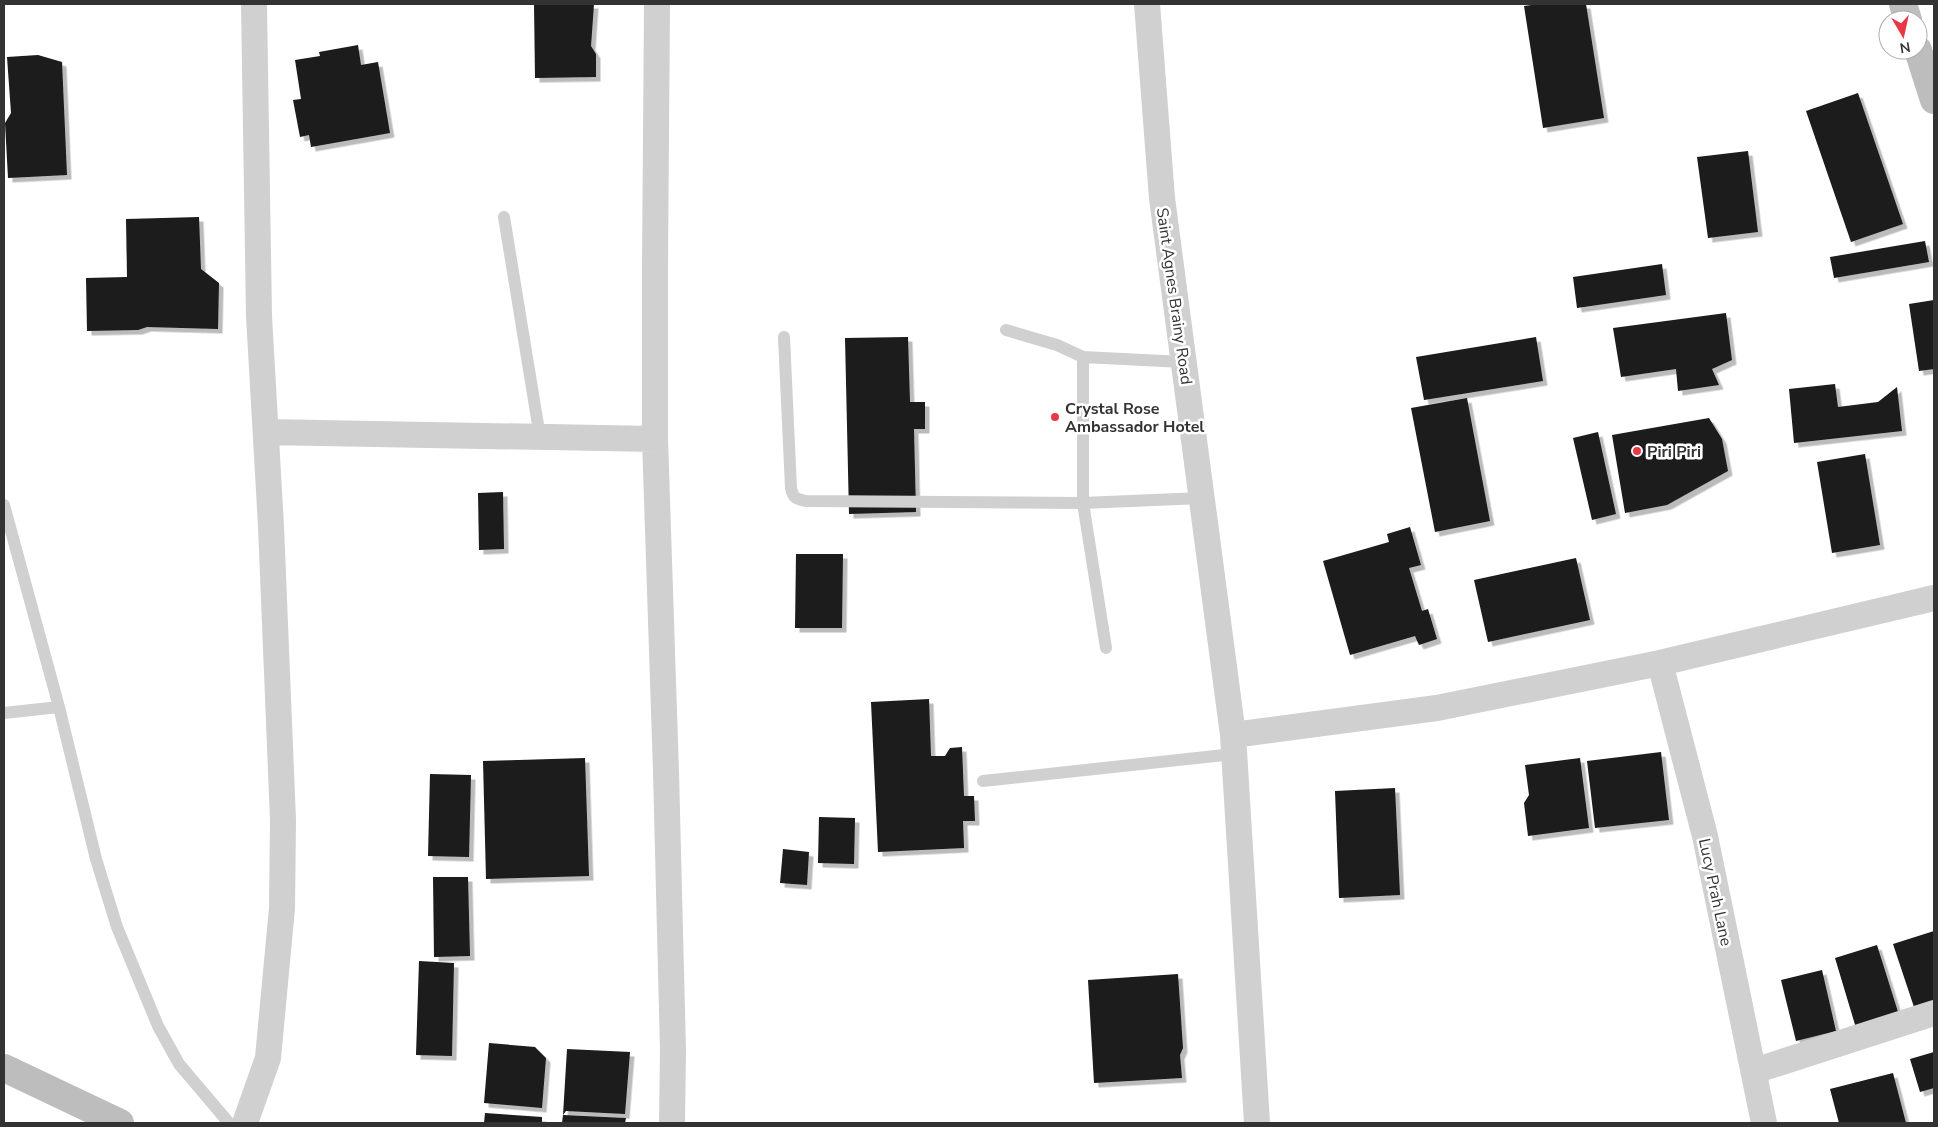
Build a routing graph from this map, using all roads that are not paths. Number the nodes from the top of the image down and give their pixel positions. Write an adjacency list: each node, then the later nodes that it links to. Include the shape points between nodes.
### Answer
1 (254, 4): 11 (street, via 259,316)
2 (657, 4): 13 (street)
3 (1147, 4): 10 (street, Saint Agnes Brainy Road, via 1162,198)
4 (1921, 60): 5 (main road)
5 (1934, 100)
6 (504, 217): 12 (lane)
7 (1006, 330): 9 (lane, via 1057,345)
8 (784, 337): 15 (lane, via 791,488 796,499)
9 (1083, 357): 10 (lane); 15 (lane)
10 (1183, 362): 14 (street, Saint Agnes Brainy Road)
11 (266, 432): 12 (street); 29 (street, via 283,820 282,908 268,1058)
12 (540, 437): 13 (street)
13 (655, 439): 30 (street, via 666,772)
14 (1202, 498): 15 (lane); 22 (street, Saint Agnes Brainy Road)
15 (1083, 503): 18 (lane)
16 (4, 505): 20 (lane)
17 (1934, 598): 19 (street)
18 (1106, 648)
19 (1660, 663): 22 (street, via 1437,708); 26 (street, Lucy Prah Lane, via 1705,836)
20 (58, 707): 21 (lane); 28 (lane, via 116,927 158,1026 179,1064)
21 (4, 713)
22 (1233, 744): 23 (lane); 31 (street, Saint Agnes Brainy Road)
23 (983, 782)
24 (1934, 1013): 26 (street)
25 (4, 1068): 27 (main road)
26 (1754, 1071): 32 (street, Lucy Prah Lane)
27 (120, 1123)
28 (229, 1123)
29 (245, 1123)
30 (672, 1123)
31 (1257, 1123)
32 (1764, 1123)

